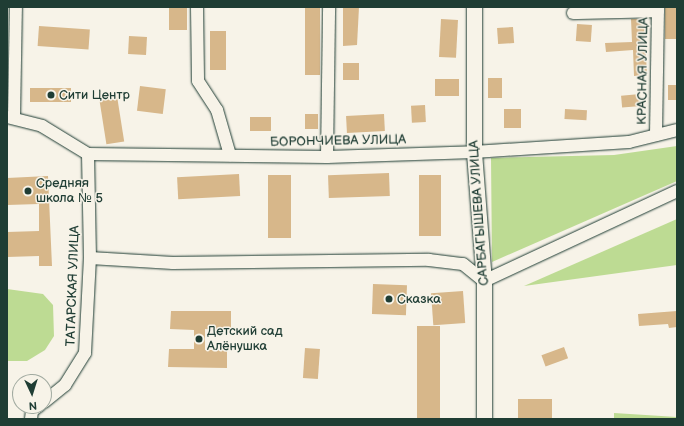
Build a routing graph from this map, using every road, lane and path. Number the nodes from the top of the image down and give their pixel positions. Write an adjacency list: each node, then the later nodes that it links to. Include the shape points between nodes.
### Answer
1 (16, 7): 7 (street)
2 (197, 7): 12 (street, via 198,81 218,110)
3 (329, 7): 13 (street)
4 (474, 7): 10 (street, САРБАГЫШЕВА УЛИЦА)
5 (658, 9): 6 (street); 9 (street, КРАСНАЯ УЛИЦА)
6 (573, 13)
7 (10, 117): 11 (street, via 42,126)
8 (677, 130): 9 (street, БОРОНЧИЕВА УЛИЦА)
9 (656, 135): 10 (street, БОРОНЧИЕВА УЛИЦА, via 629,142)
10 (474, 152): 13 (street, БОРОНЧИЕВА УЛИЦА); 16 (street, САРБАГЫШЕВА УЛИЦА)
11 (88, 154): 12 (street, БОРОНЧИЕВА УЛИЦА); 15 (street, ТАТАРСКАЯ УЛИЦА)
12 (230, 155): 13 (street, БОРОНЧИЕВА УЛИЦА)
13 (327, 157)
14 (677, 191): 16 (street)
15 (90, 258): 16 (street, via 173,263 429,260 463,264); 17 (street, ТАТАРСКАЯ УЛИЦА, via 85,353 65,385)
16 (484, 281): 18 (street, САРБАГЫШЕВА УЛИЦА)
17 (52, 396)
18 (484, 419)

